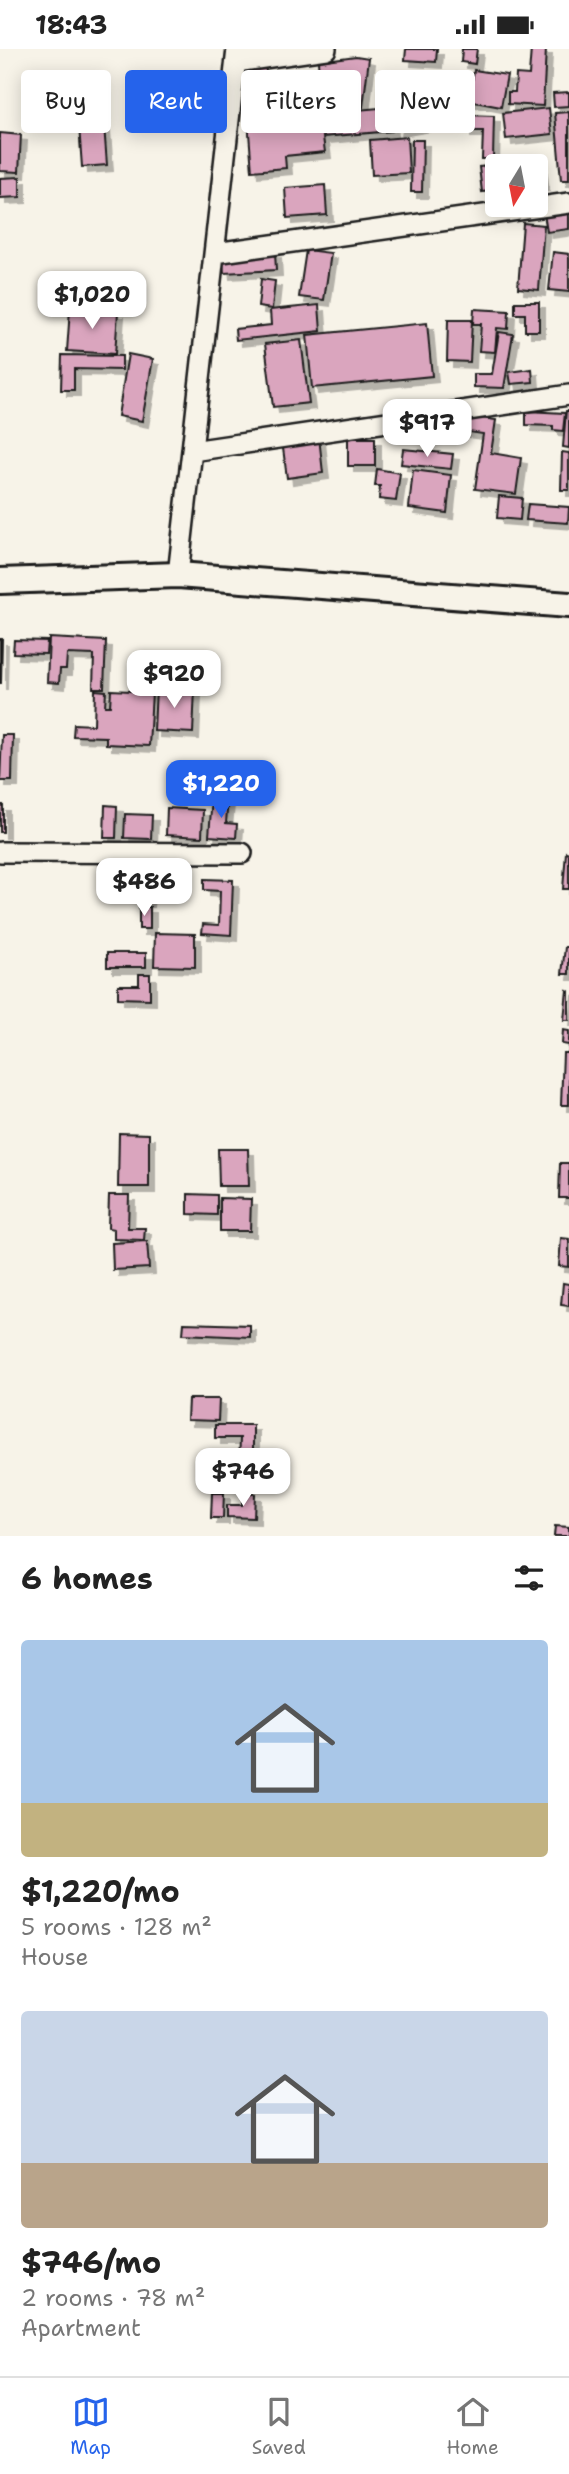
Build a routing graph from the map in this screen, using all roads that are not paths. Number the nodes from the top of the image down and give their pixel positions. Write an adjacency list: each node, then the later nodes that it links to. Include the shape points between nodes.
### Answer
1 (327, 49): 2 (street)
2 (236, 55): 4 (street)
3 (569, 203): 4 (street)
4 (215, 253): 6 (street)
5 (569, 395): 6 (street)
6 (192, 451): 7 (street)
7 (178, 576): 8 (street); 9 (street)
8 (0, 581)
9 (569, 605)
10 (0, 852): 11 (street)
11 (242, 853)

